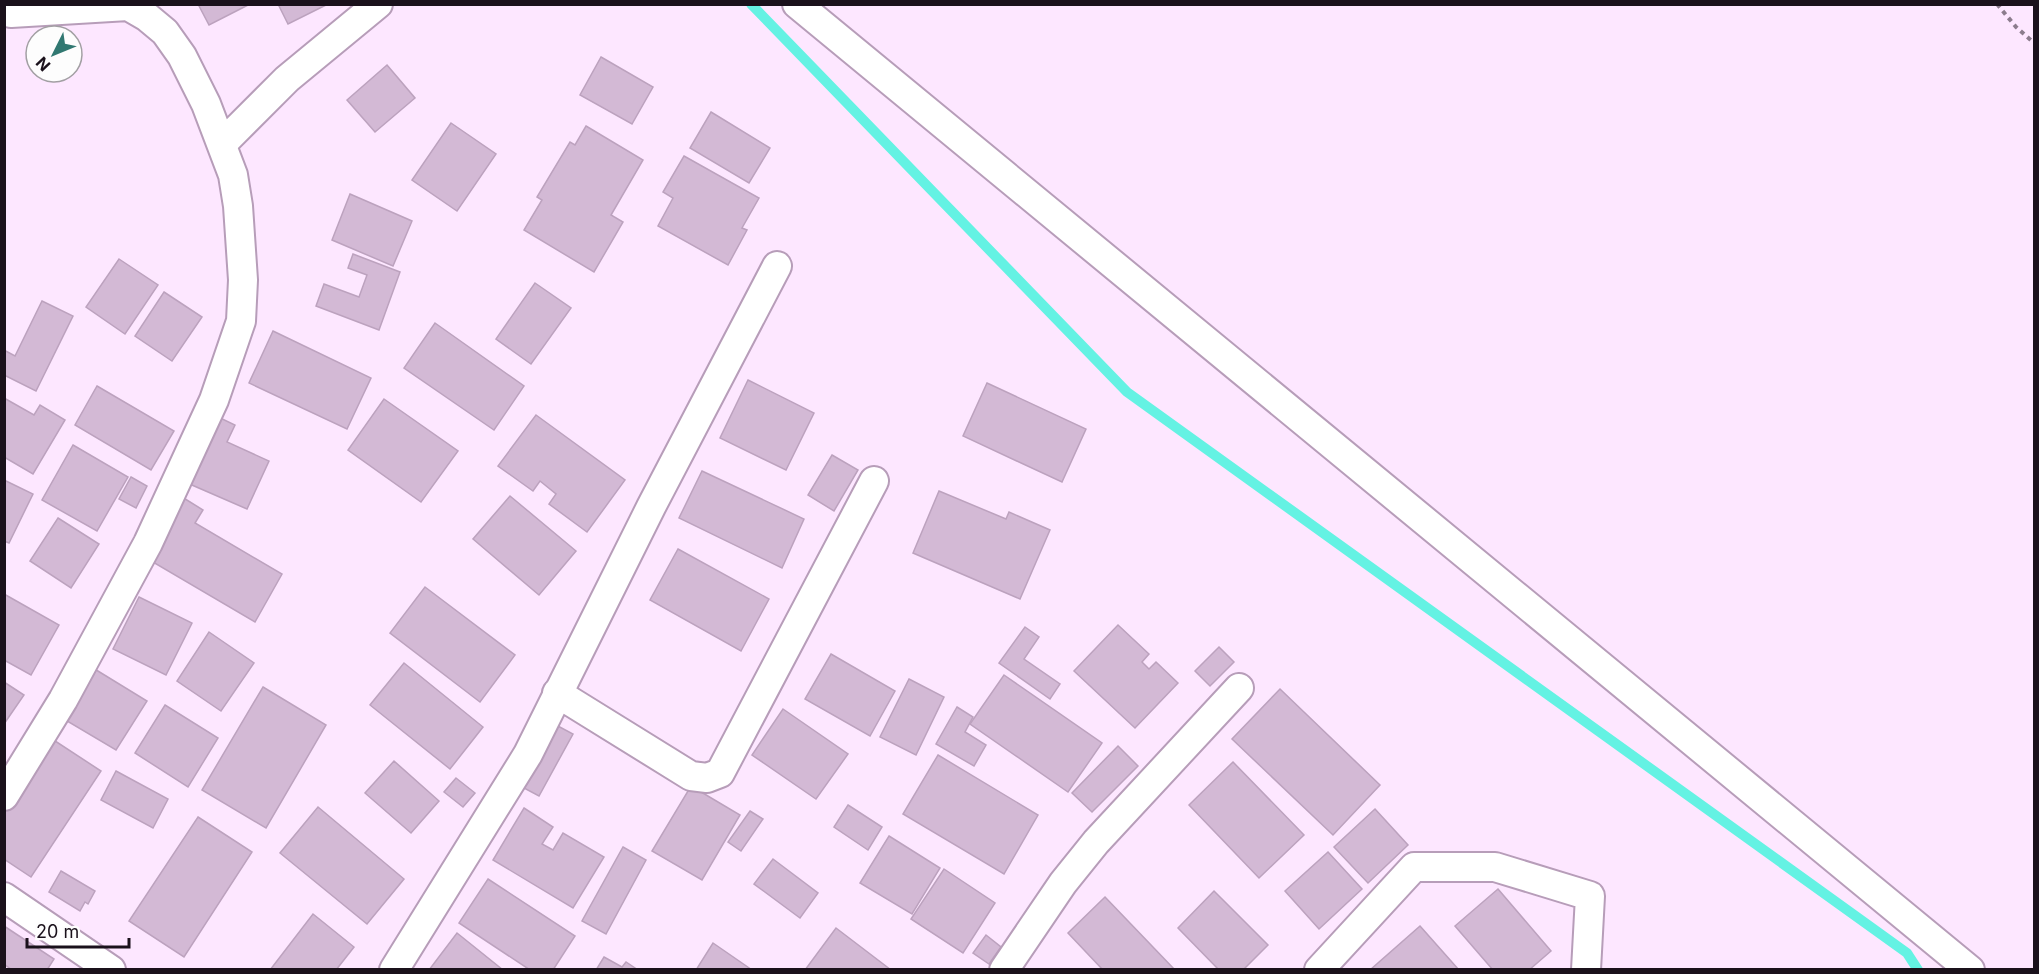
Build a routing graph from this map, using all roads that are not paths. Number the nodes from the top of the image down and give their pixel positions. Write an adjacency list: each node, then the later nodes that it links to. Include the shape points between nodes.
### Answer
1 (378, 4): 4 (street, via 287,79)
2 (797, 4): 16 (street)
3 (11, 13): 4 (street, via 128,6 147,17 165,32 182,56)
4 (222, 144): 9 (street, via 238,206 242,321 214,400 148,543 63,700)
5 (777, 266): 8 (street)
6 (874, 481): 8 (street, via 720,772 707,778 691,776)
7 (1239, 688): 13 (street, via 1096,842)
8 (557, 693): 12 (street, via 528,754)
9 (4, 796)
10 (4, 897): 11 (street)
11 (111, 969)
12 (394, 969)
13 (1004, 969)
14 (1319, 969): 15 (street, via 1414,867 1495,867 1590,896)
15 (1586, 969)
16 (1971, 969)

